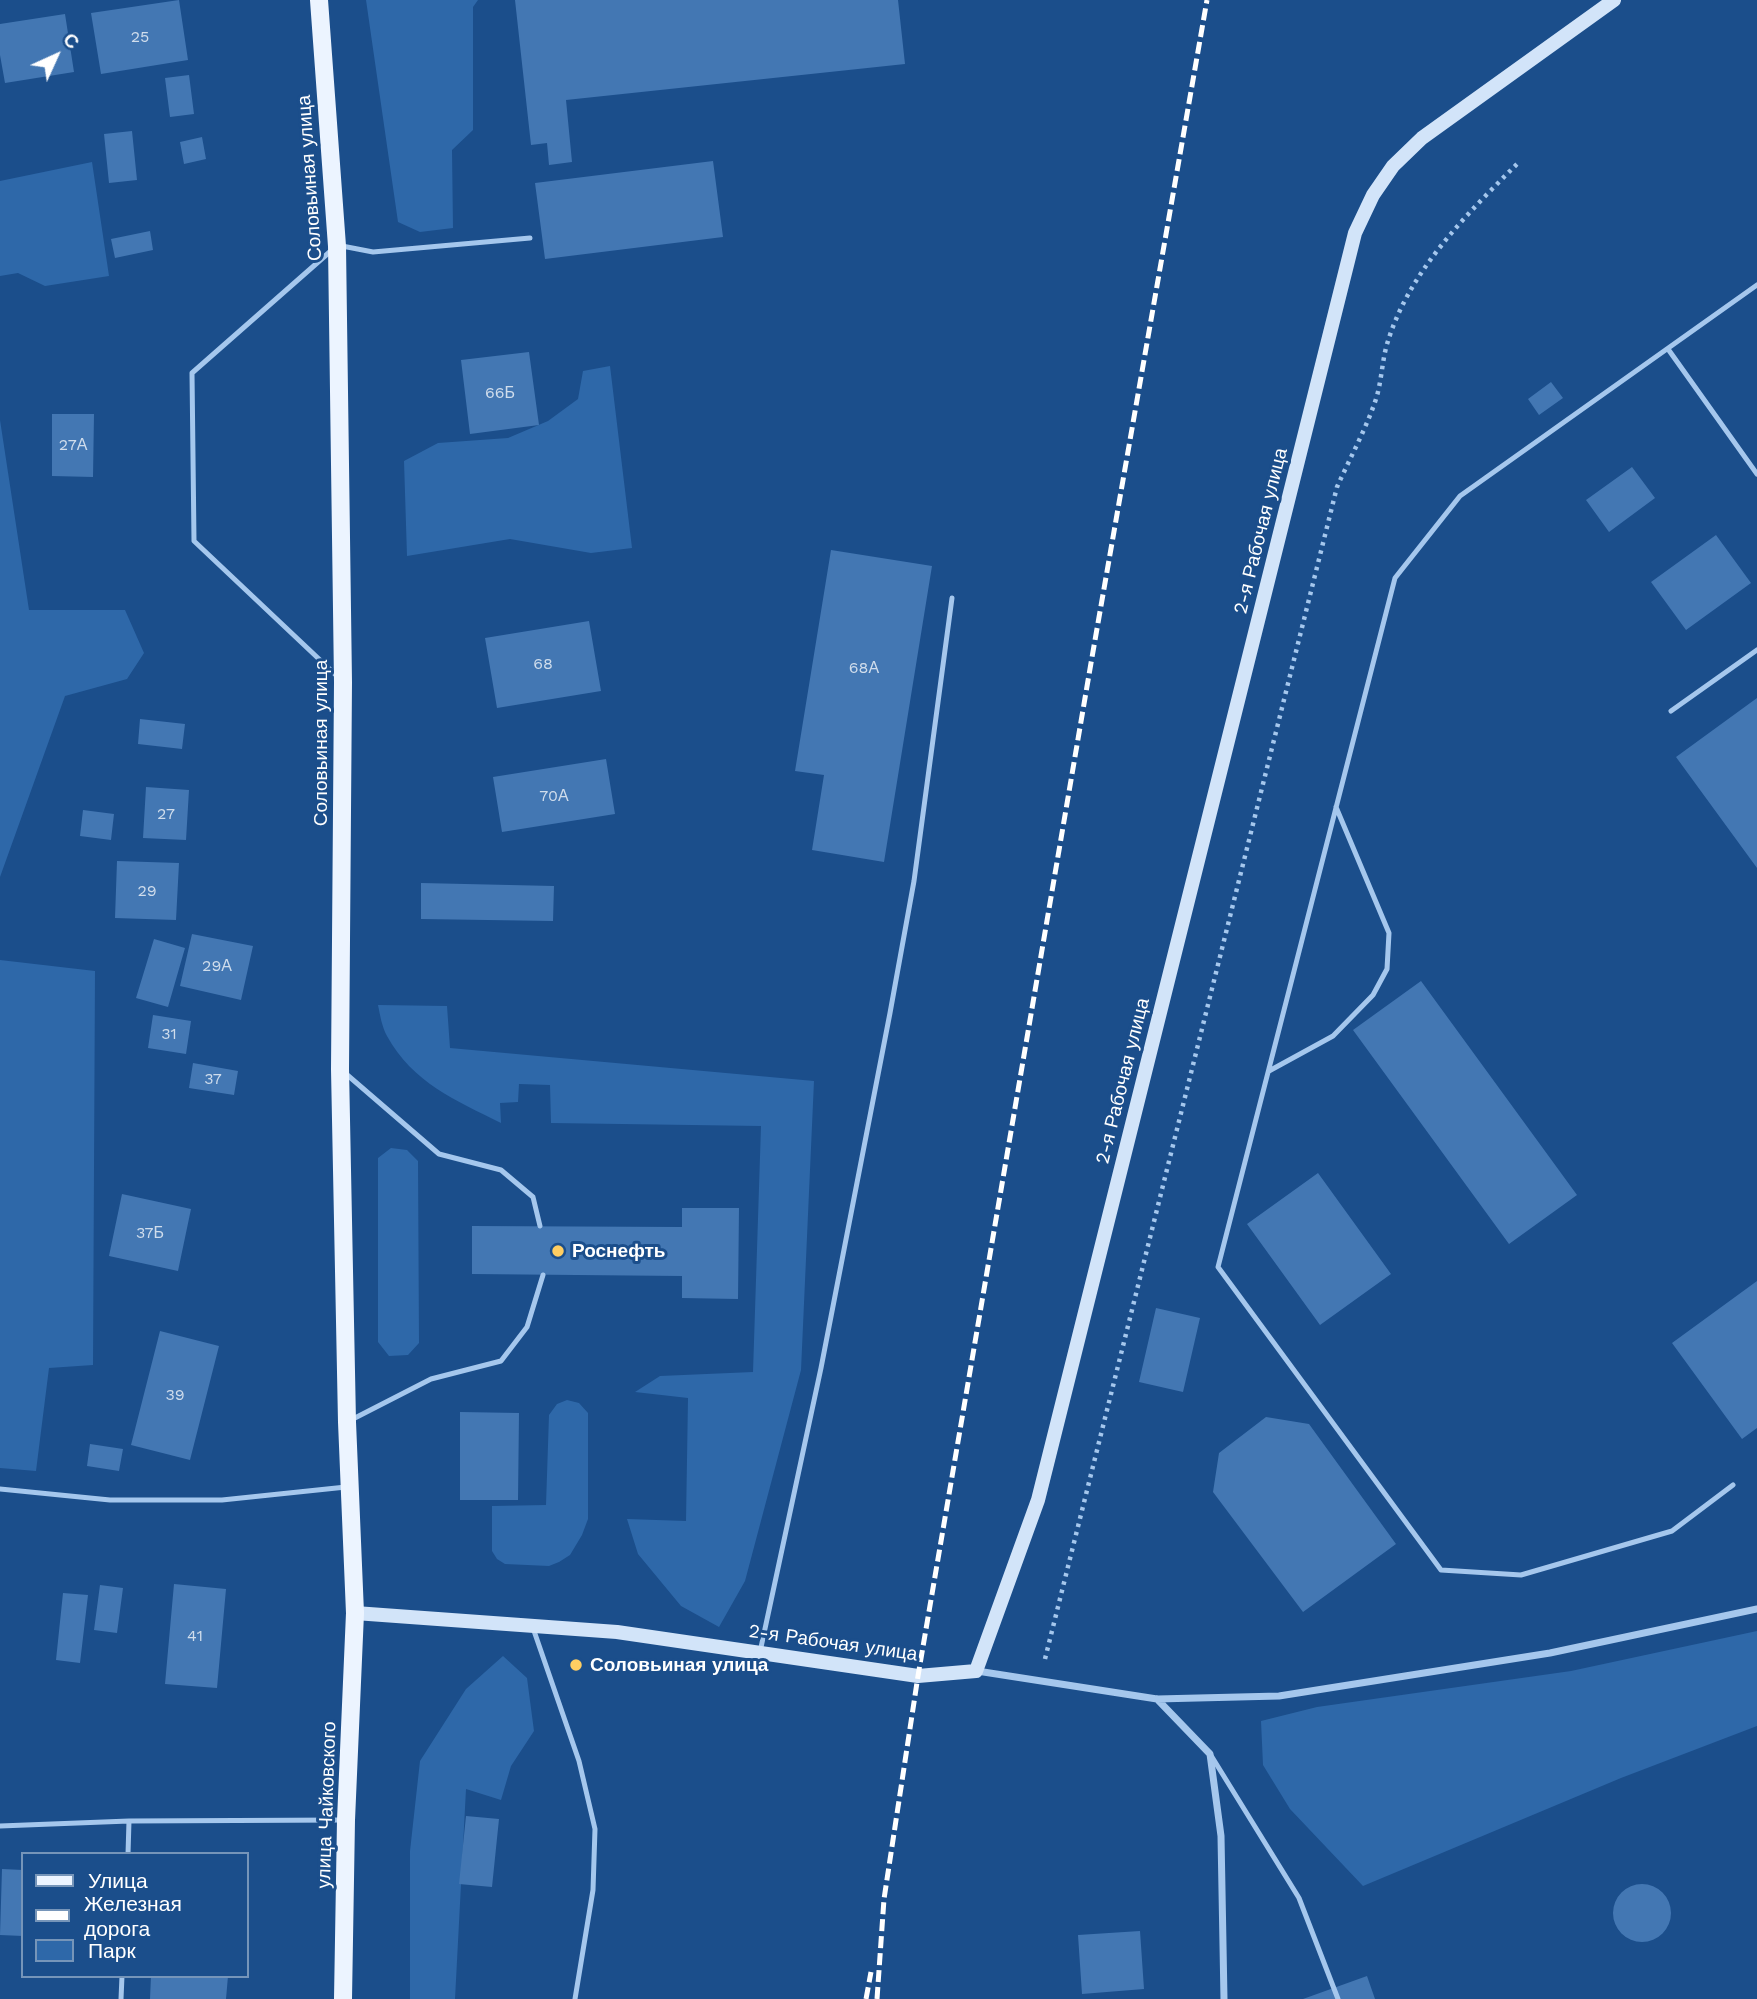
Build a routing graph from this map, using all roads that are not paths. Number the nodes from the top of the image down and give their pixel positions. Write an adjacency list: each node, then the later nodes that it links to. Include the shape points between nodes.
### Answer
1 (319, 0): 4 (main road, Соловьиная улица)
2 (1614, 0): 25 (main road, 2-я Рабочая улица, via 1422,138 1373,195 1355,233 1038,1500)
3 (530, 238): 4 (lane, via 373,252)
4 (337, 246): 10 (main road, Соловьиная улица); 10 (lane, via 192,373 194,541)
5 (1757, 285): 6 (lane)
6 (1668, 349): 7 (lane); 12 (lane, via 1460,496 1395,578)
7 (1757, 474)
8 (952, 598): 24 (lane, via 914,881 821,1368)
9 (1757, 650): 11 (lane)
10 (343, 681): 13 (main road, Соловьиная улица)
11 (1671, 712)
12 (1336, 807): 14 (lane); 14 (lane, via 1389,933 1387,969 1373,995 1333,1036)
13 (340, 1069): 15 (lane, via 439,1154 501,1170 533,1197); 17 (main road, Соловьиная улица)
14 (1268, 1072): 18 (lane, via 1218,1267 1441,1570 1521,1575 1672,1531)
15 (540, 1226)
16 (542, 1275): 17 (lane, via 527,1327 501,1361 431,1379)
17 (347, 1422): 19 (main road, Соловьиная улица)
18 (1733, 1485)
19 (350, 1487): 20 (lane, via 222,1500 110,1500); 22 (main road, Соловьиная улица)
20 (0, 1489)
21 (1757, 1608): 26 (street, via 1550,1653 1279,1696)
22 (355, 1613): 23 (main road, 2-я Рабочая улица); 28 (main road, улица Чайковского)
23 (532, 1626): 24 (main road, 2-я Рабочая улица, via 617,1632); 35 (lane, via 579,1761 595,1829 593,1890)
24 (760, 1653): 25 (main road, 2-я Рабочая улица, via 918,1676)
25 (976, 1671): 26 (street)
26 (1157, 1699): 27 (street)
27 (1210, 1754): 36 (street, via 1221,1836); 37 (lane, via 1299,1898)
28 (346, 1820): 29 (lane); 34 (main road, улица Чайковского)
29 (129, 1821): 30 (lane); 31 (lane)
30 (0, 1826)
31 (128, 1852)
32 (122, 1978): 33 (lane)
33 (121, 1999)
34 (343, 1999)
35 (575, 1999)
36 (1224, 1999)
37 (1338, 1999)

